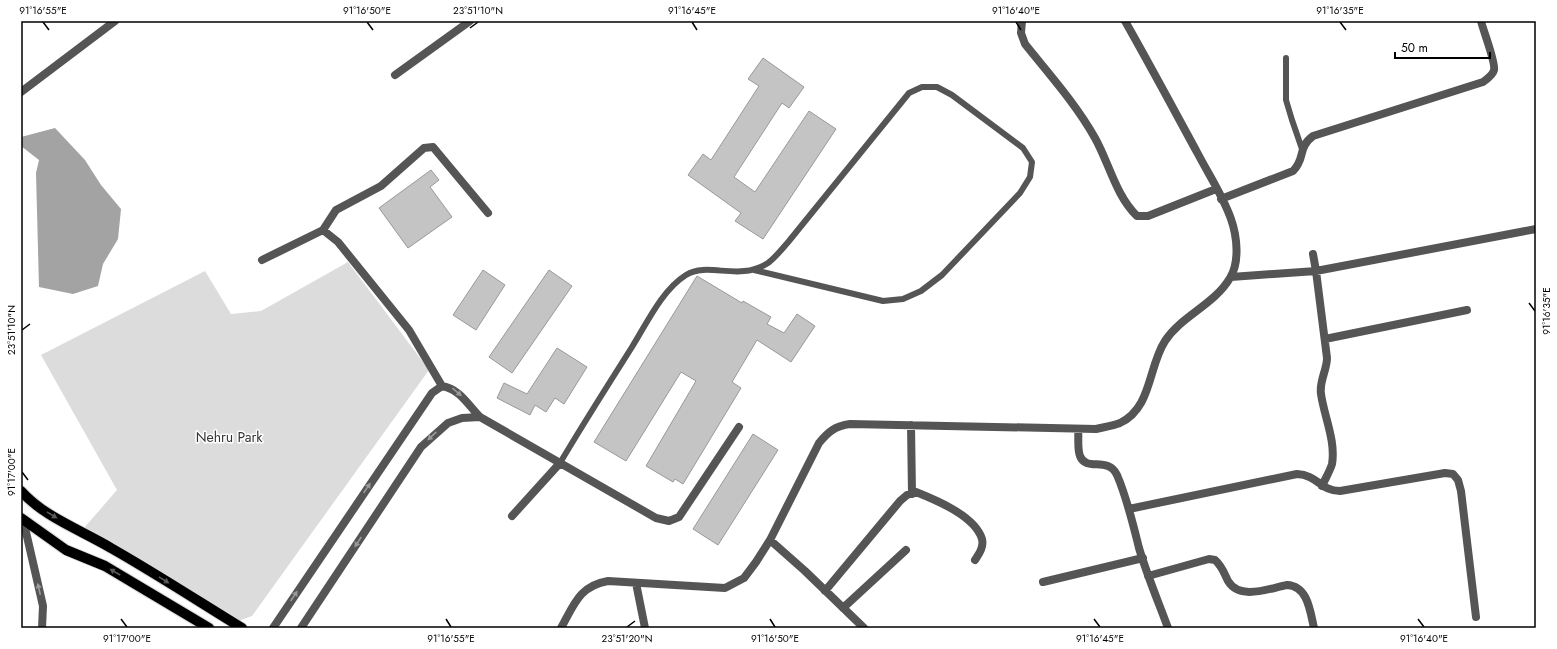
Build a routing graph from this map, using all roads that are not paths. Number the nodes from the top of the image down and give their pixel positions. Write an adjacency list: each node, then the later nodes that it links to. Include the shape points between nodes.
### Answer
1 (115, 21): 8 (street)
2 (470, 21): 7 (street)
3 (1022, 21): 10 (street, via 1021,33 1025,44 1084,119 1105,156 1124,199 1137,216 1148,216)
4 (1126, 21): 10 (street)
5 (1481, 21): 9 (street, via 1494,70 1483,82 1319,134 1305,142)
6 (1286, 58): 9 (lane, via 1286,100)
7 (395, 75)
8 (21, 92)
9 (1302, 148): 11 (street, via 1299,165 1293,171)
10 (1216, 189): 11 (street)
11 (1221, 199): 19 (street, via 1231,219 1236,239 1236,259)
12 (488, 213): 14 (street, via 433,147 424,148 381,186 336,210)
13 (1536, 229): 18 (street)
14 (323, 230): 16 (street); 22 (street, via 338,242 409,330)
15 (1313, 254): 18 (street)
16 (262, 260)
17 (754, 270): 17 (lane, via 769,262 789,241 893,111 909,93 922,87 937,87 952,95 1023,148 1032,162 1030,177 1014,199 942,275 921,291 903,299 883,301); 27 (lane, via 736,273 703,269 688,274 676,282)
18 (1316, 271): 19 (street); 21 (street)
19 (1231, 277): 26 (street, via 1221,291 1175,329 1166,340 1158,354 1140,406 1131,416 1119,423 1096,429)
20 (1467, 310): 21 (street)
21 (1325, 339): 28 (street, via 1327,367 1321,383 1321,393 1333,456 1332,466)
22 (442, 386): 23 (street, one-way to 23, via 451,388 462,396); 47 (street, one-way to 22, via 432,393)
23 (480, 417): 27 (street); 48 (street, one-way to 48, via 462,418 448,423 421,447)
24 (911, 425): 26 (street); 30 (street); 34 (street, via 850,424 838,426 826,433 818,443)
25 (739, 426): 27 (street, via 679,517 669,521 656,518)
26 (1078, 429): 31 (street, via 1080,456 1084,462 1112,468 1117,474)
27 (560, 463): 32 (street)
28 (1322, 486): 31 (street, via 1307,474 1297,474); 43 (street, via 1331,491 1340,491 1445,473 1453,474 1461,491)
29 (21, 491): 46 (main road, one-way to 46, via 29,500 54,517 111,548)
30 (912, 494): 37 (street, via 916,492 942,503 968,520 982,539 980,552); 41 (street, via 900,501)
31 (1129, 509): 36 (street)
32 (512, 516)
33 (22, 518): 44 (street, one-way to 33, via 43,606); 45 (main road, one-way to 33, via 105,566 66,550)
34 (770, 540): 40 (street, via 744,578 725,588); 41 (street)
35 (906, 550): 42 (street)
36 (1142, 558): 38 (street); 39 (street)
37 (975, 560)
38 (1148, 576): 52 (street); 53 (street, via 1208,559 1215,560 1223,568 1229,583 1243,593 1287,585 1294,585 1300,589 1308,603)
39 (1044, 582)
40 (636, 583): 49 (street, via 595,583 583,591); 50 (street)
41 (825, 590): 42 (street)
42 (843, 608): 51 (street)
43 (1476, 617)
44 (42, 628)
45 (209, 628)
46 (242, 628)
47 (273, 628)
48 (301, 628)
49 (561, 628)
50 (645, 628)
51 (864, 628)
52 (1168, 628)
53 (1314, 628)

